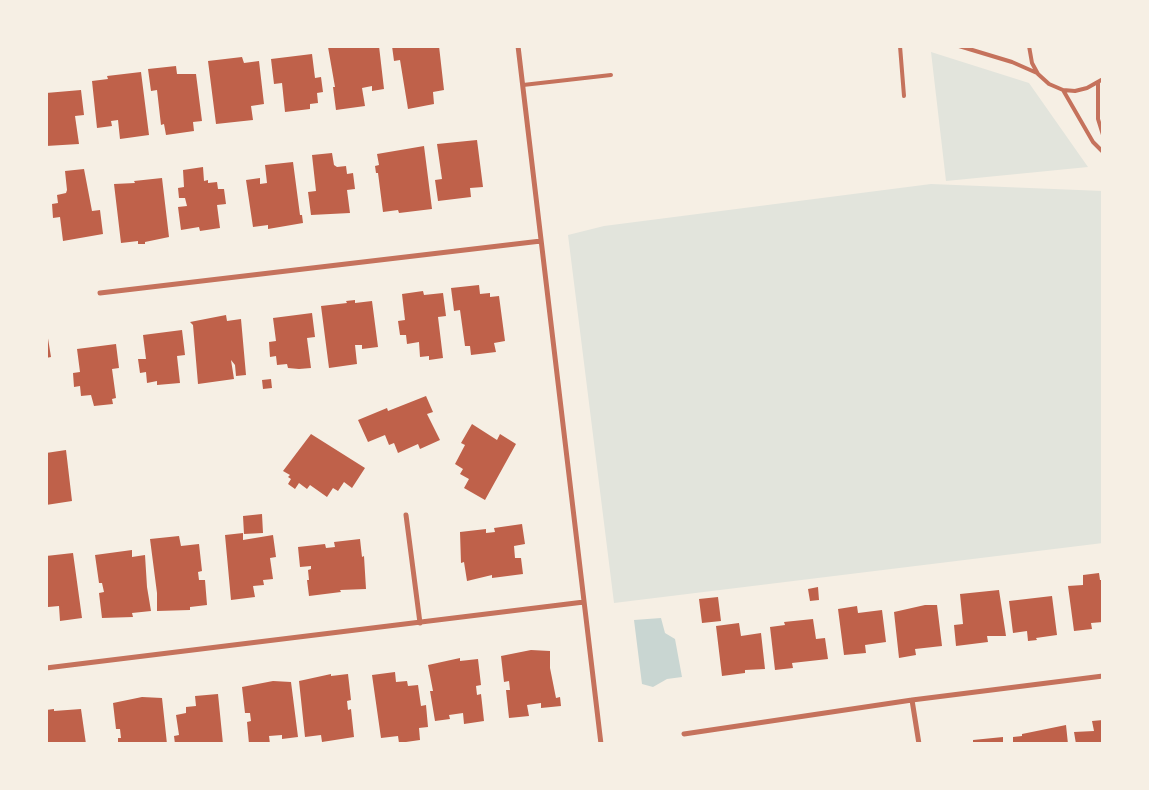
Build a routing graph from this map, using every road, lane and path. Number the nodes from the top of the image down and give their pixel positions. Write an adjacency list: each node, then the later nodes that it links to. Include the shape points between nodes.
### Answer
1 (518, 46): 9 (street)
2 (900, 46): 11 (lane)
3 (959, 46): 5 (lane, via 1012,62)
4 (1029, 46): 5 (lane)
5 (1038, 74): 10 (lane)
6 (611, 75): 9 (lane)
7 (1103, 79): 8 (lane)
8 (1098, 83): 10 (lane, via 1081,90); 12 (lane, via 1098,119)
9 (523, 85): 14 (street)
10 (1063, 90): 13 (lane, via 1093,142)
11 (904, 96)
12 (1103, 135)
13 (1103, 152)
14 (541, 240): 15 (street); 17 (street)
15 (100, 293)
16 (406, 514): 18 (street)
17 (584, 602): 18 (street); 23 (street)
18 (420, 623): 19 (street)
19 (46, 668)
20 (1103, 676): 21 (street)
21 (912, 700): 22 (street); 24 (street)
22 (684, 734)
23 (601, 744)
24 (918, 744)

